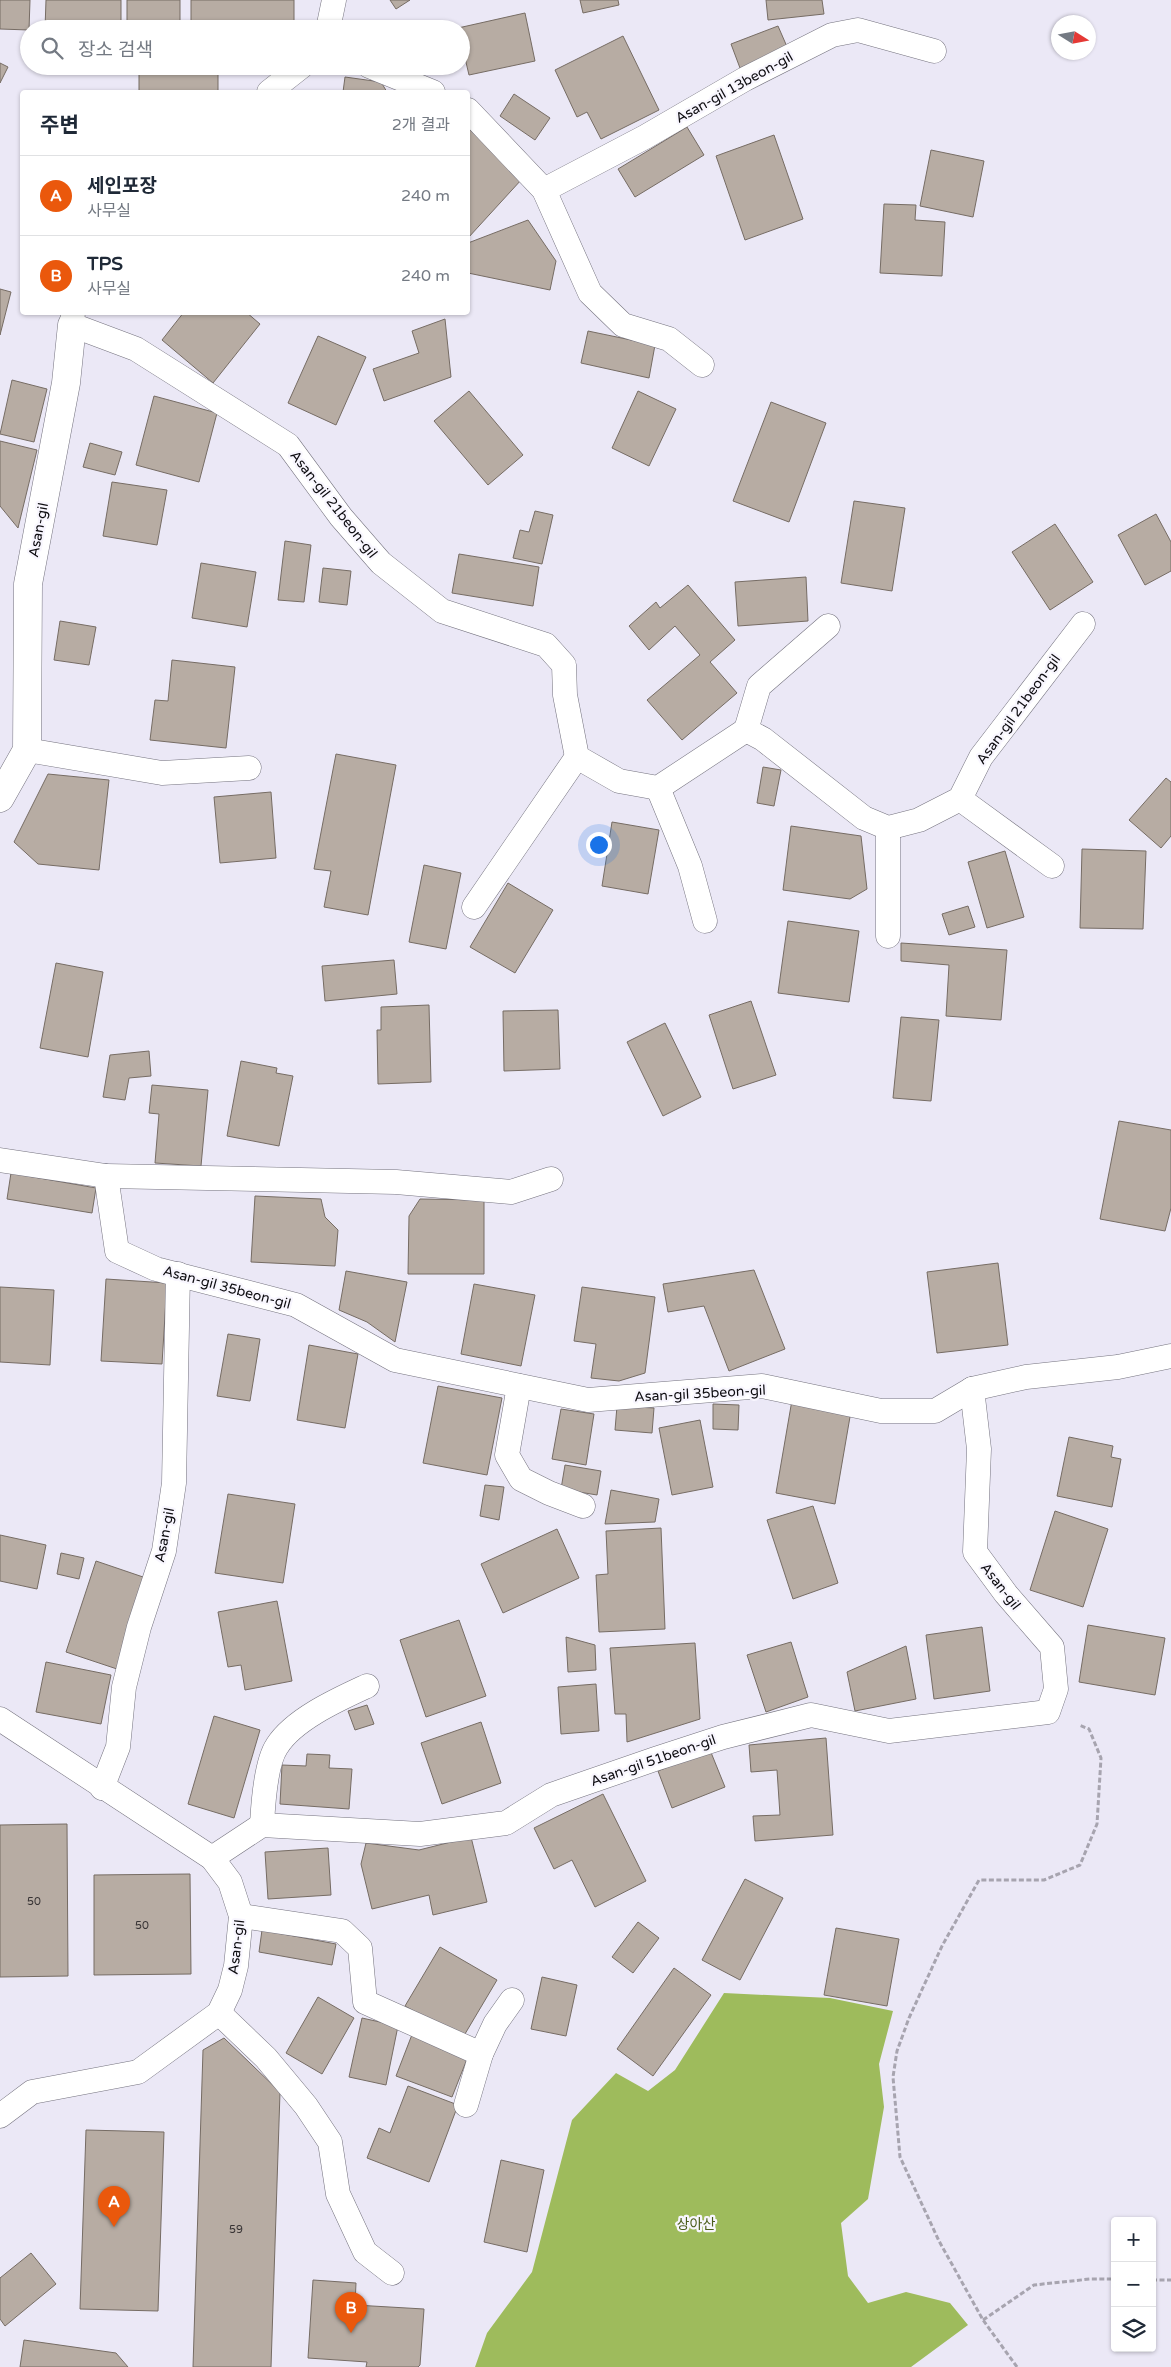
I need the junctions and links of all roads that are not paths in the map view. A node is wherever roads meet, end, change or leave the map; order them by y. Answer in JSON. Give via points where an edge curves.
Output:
{"nodes":[{"id":1,"x":334,"y":0,"type":"edge"},
{"id":2,"x":330,"y":20,"type":"edge"},
{"id":3,"x":934,"y":51,"type":"dead end"},
{"id":4,"x":291,"y":75,"type":"edge"},
{"id":5,"x":392,"y":75,"type":"edge"},
{"id":6,"x":272,"y":90,"type":"edge"},
{"id":7,"x":428,"y":90,"type":"edge"},
{"id":8,"x":470,"y":112,"type":"edge"},
{"id":9,"x":544,"y":190,"type":"junction"},
{"id":10,"x":73,"y":319,"type":"edge"},
{"id":11,"x":702,"y":365,"type":"dead end"},
{"id":12,"x":1083,"y":624,"type":"dead end"},
{"id":13,"x":828,"y":626,"type":"dead end"},
{"id":14,"x":746,"y":730,"type":"junction"},
{"id":15,"x":27,"y":750,"type":"junction"},
{"id":16,"x":578,"y":757,"type":"junction"},
{"id":17,"x":249,"y":768,"type":"dead end"},
{"id":18,"x":658,"y":788,"type":"junction"},
{"id":19,"x":0,"y":798,"type":"edge"},
{"id":20,"x":960,"y":798,"type":"junction"},
{"id":21,"x":888,"y":828,"type":"junction"},
{"id":22,"x":1052,"y":866,"type":"dead end"},
{"id":23,"x":474,"y":907,"type":"dead end"},
{"id":24,"x":705,"y":921,"type":"dead end"},
{"id":25,"x":888,"y":936,"type":"dead end"},
{"id":26,"x":0,"y":1160,"type":"edge"},
{"id":27,"x":106,"y":1176,"type":"junction"},
{"id":28,"x":551,"y":1179,"type":"dead end"},
{"id":29,"x":178,"y":1274,"type":"junction"},
{"id":30,"x":1171,"y":1356,"type":"edge"},
{"id":31,"x":519,"y":1386,"type":"junction"},
{"id":32,"x":972,"y":1389,"type":"junction"},
{"id":33,"x":583,"y":1506,"type":"dead end"},
{"id":34,"x":367,"y":1686,"type":"dead end"},
{"id":35,"x":1048,"y":1712,"type":"joint"},
{"id":36,"x":0,"y":1719,"type":"edge"},
{"id":37,"x":102,"y":1788,"type":"junction"},
{"id":38,"x":262,"y":1825,"type":"junction"},
{"id":39,"x":212,"y":1858,"type":"junction"},
{"id":40,"x":241,"y":1916,"type":"junction"},
{"id":41,"x":512,"y":2000,"type":"dead end"},
{"id":42,"x":219,"y":2013,"type":"junction"},
{"id":43,"x":481,"y":2054,"type":"junction"},
{"id":44,"x":466,"y":2104,"type":"dead end"},
{"id":45,"x":0,"y":2116,"type":"edge"},
{"id":46,"x":392,"y":2273,"type":"dead end"}],
"edges":[{"from":1,"to":2,"type":"lane"},
{"from":3,"to":9,"type":"lane","name":"Asan-gil 13beon-gil","via":[[858,30],[832,35]]},
{"from":4,"to":6,"type":"lane"},
{"from":5,"to":7,"type":"lane"},
{"from":8,"to":9,"type":"lane"},
{"from":9,"to":11,"type":"lane","via":[[590,293],[623,325],[669,339]]},
{"from":10,"to":15,"type":"street","name":"Asan-gil","via":[[66,382],[28,584]]},
{"from":10,"to":16,"type":"lane","name":"Asan-gil 21beon-gil","via":[[136,349],[288,445],[341,517],[381,564],[442,611],[546,645],[564,665],[565,695]]},
{"from":12,"to":20,"type":"lane","name":"Asan-gil 21beon-gil","via":[[981,757]]},
{"from":13,"to":14,"type":"lane","via":[[759,686]]},
{"from":14,"to":18,"type":"lane"},
{"from":14,"to":21,"type":"lane","via":[[763,739],[864,818]]},
{"from":15,"to":17,"type":"lane","via":[[162,773]]},
{"from":15,"to":19,"type":"street","name":"Asan-gil"},
{"from":16,"to":18,"type":"lane","via":[[619,781]]},
{"from":16,"to":23,"type":"lane"},
{"from":18,"to":24,"type":"lane","via":[[690,866]]},
{"from":20,"to":21,"type":"lane","via":[[919,820]]},
{"from":20,"to":22,"type":"lane"},
{"from":21,"to":25,"type":"lane"},
{"from":26,"to":27,"type":"lane"},
{"from":27,"to":28,"type":"lane","via":[[396,1182],[511,1192]]},
{"from":27,"to":29,"type":"lane","name":"Asan-gil 35beon-gil","via":[[117,1251],[156,1269]]},
{"from":29,"to":31,"type":"lane","name":"Asan-gil 35beon-gil","via":[[296,1305],[395,1360]]},
{"from":29,"to":37,"type":"lane","name":"Asan-gil","via":[[174,1483],[164,1551],[139,1627],[124,1687],[118,1747]]},
{"from":30,"to":32,"type":"lane","name":"Asan-gil 35beon-gil","via":[[1118,1367],[1026,1377]]},
{"from":31,"to":32,"type":"lane","name":"Asan-gil 35beon-gil","via":[[588,1400],[762,1386],[881,1411],[935,1411]]},
{"from":31,"to":33,"type":"lane","via":[[507,1455],[521,1479]]},
{"from":32,"to":35,"type":"lane","name":"Asan-gil","via":[[979,1449],[975,1552],[1052,1647],[1056,1688]]},
{"from":34,"to":38,"type":"lane","via":[[300,1723],[276,1746],[263,1792]]},
{"from":35,"to":38,"type":"lane","name":"Asan-gil 51beon-gil","via":[[889,1731],[811,1715],[723,1736],[655,1759],[551,1796],[506,1823],[420,1834]]},
{"from":36,"to":37,"type":"lane","name":"Asan-gil"},
{"from":37,"to":39,"type":"lane","name":"Asan-gil"},
{"from":38,"to":39,"type":"lane"},
{"from":39,"to":40,"type":"lane","name":"Asan-gil","via":[[230,1882]]},
{"from":40,"to":42,"type":"lane","name":"Asan-gil","via":[[236,1966],[230,1990]]},
{"from":40,"to":43,"type":"lane","via":[[342,1931],[360,1948],[365,2002]]},
{"from":41,"to":43,"type":"lane","via":[[495,2024]]},
{"from":42,"to":45,"type":"lane","name":"Asan-gil","via":[[138,2072],[32,2092]]},
{"from":42,"to":46,"type":"lane","via":[[266,2058],[306,2106],[330,2142],[338,2194],[365,2252]]},
{"from":43,"to":44,"type":"lane"}]}
